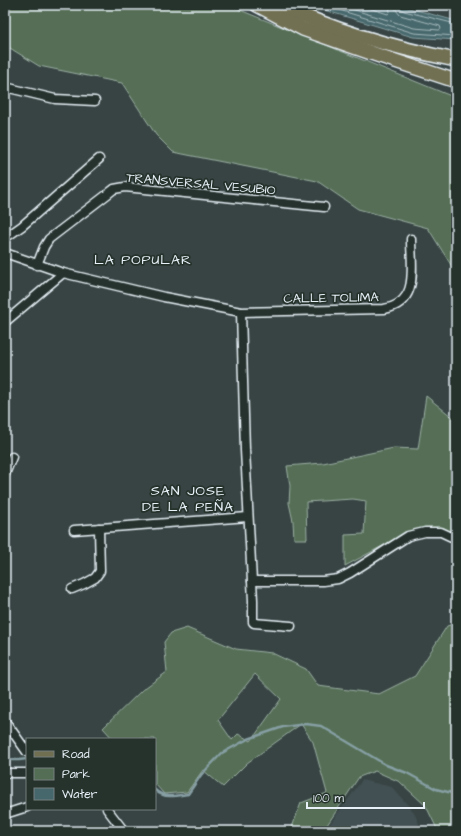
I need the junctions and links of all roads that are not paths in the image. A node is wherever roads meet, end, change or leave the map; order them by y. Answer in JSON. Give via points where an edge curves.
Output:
{"nodes":[{"id":1,"x":257,"y":5,"type":"edge"},
{"id":2,"x":280,"y":5,"type":"edge"},
{"id":3,"x":456,"y":60,"type":"edge"},
{"id":4,"x":456,"y":81,"type":"edge"},
{"id":5,"x":5,"y":87,"type":"edge"},
{"id":6,"x":95,"y":101,"type":"dead end"},
{"id":7,"x":99,"y":159,"type":"dead end"},
{"id":8,"x":324,"y":207,"type":"dead end"},
{"id":9,"x":5,"y":238,"type":"edge"},
{"id":10,"x":410,"y":239,"type":"dead end"},
{"id":11,"x":5,"y":252,"type":"edge"},
{"id":12,"x":37,"y":265,"type":"junction"},
{"id":13,"x":63,"y":273,"type":"junction"},
{"id":14,"x":241,"y":312,"type":"junction"},
{"id":15,"x":5,"y":322,"type":"edge"},
{"id":16,"x":12,"y":457,"type":"dead end"},
{"id":17,"x":5,"y":474,"type":"edge"},
{"id":18,"x":248,"y":517,"type":"junction"},
{"id":19,"x":99,"y":528,"type":"junction"},
{"id":20,"x":74,"y":530,"type":"dead end"},
{"id":21,"x":456,"y":539,"type":"edge"},
{"id":22,"x":252,"y":581,"type":"junction"},
{"id":23,"x":72,"y":589,"type":"dead end"},
{"id":24,"x":291,"y":626,"type":"dead end"},
{"id":25,"x":5,"y":721,"type":"edge"},
{"id":26,"x":26,"y":751,"type":"edge"},
{"id":27,"x":5,"y":773,"type":"edge"},
{"id":28,"x":26,"y":773,"type":"edge"},
{"id":29,"x":26,"y":807,"type":"edge"},
{"id":30,"x":108,"y":810,"type":"edge"},
{"id":31,"x":5,"y":814,"type":"edge"},
{"id":32,"x":124,"y":831,"type":"edge"}],
"edges":[{"from":1,"to":4,"type":"main road","via":[[303,29]]},
{"from":2,"to":3,"type":"main road","via":[[308,19],[380,43]]},
{"from":5,"to":6,"type":"street","via":[[56,99]]},
{"from":7,"to":9,"type":"street"},
{"from":8,"to":12,"type":"street","name":"TRANSVERSAL VESUBIO","via":[[125,187],[114,189],[49,238]]},
{"from":10,"to":14,"type":"street","name":"CALLE TOLIMA","via":[[409,294],[394,308]]},
{"from":11,"to":12,"type":"street","name":"CALLE TOLIMA"},
{"from":12,"to":13,"type":"street","name":"CALLE TOLIMA"},
{"from":13,"to":14,"type":"street","name":"CALLE TOLIMA"},
{"from":13,"to":15,"type":"street"},
{"from":14,"to":18,"type":"street"},
{"from":16,"to":17,"type":"street"},
{"from":18,"to":19,"type":"street"},
{"from":18,"to":22,"type":"street"},
{"from":19,"to":20,"type":"street"},
{"from":19,"to":23,"type":"street","via":[[100,571],[95,578]]},
{"from":21,"to":22,"type":"street","via":[[441,532],[408,536],[338,579]]},
{"from":22,"to":24,"type":"street","via":[[254,622]]},
{"from":25,"to":26,"type":"street"},
{"from":27,"to":28,"type":"street"},
{"from":29,"to":31,"type":"street"},
{"from":30,"to":32,"type":"street"}]}
